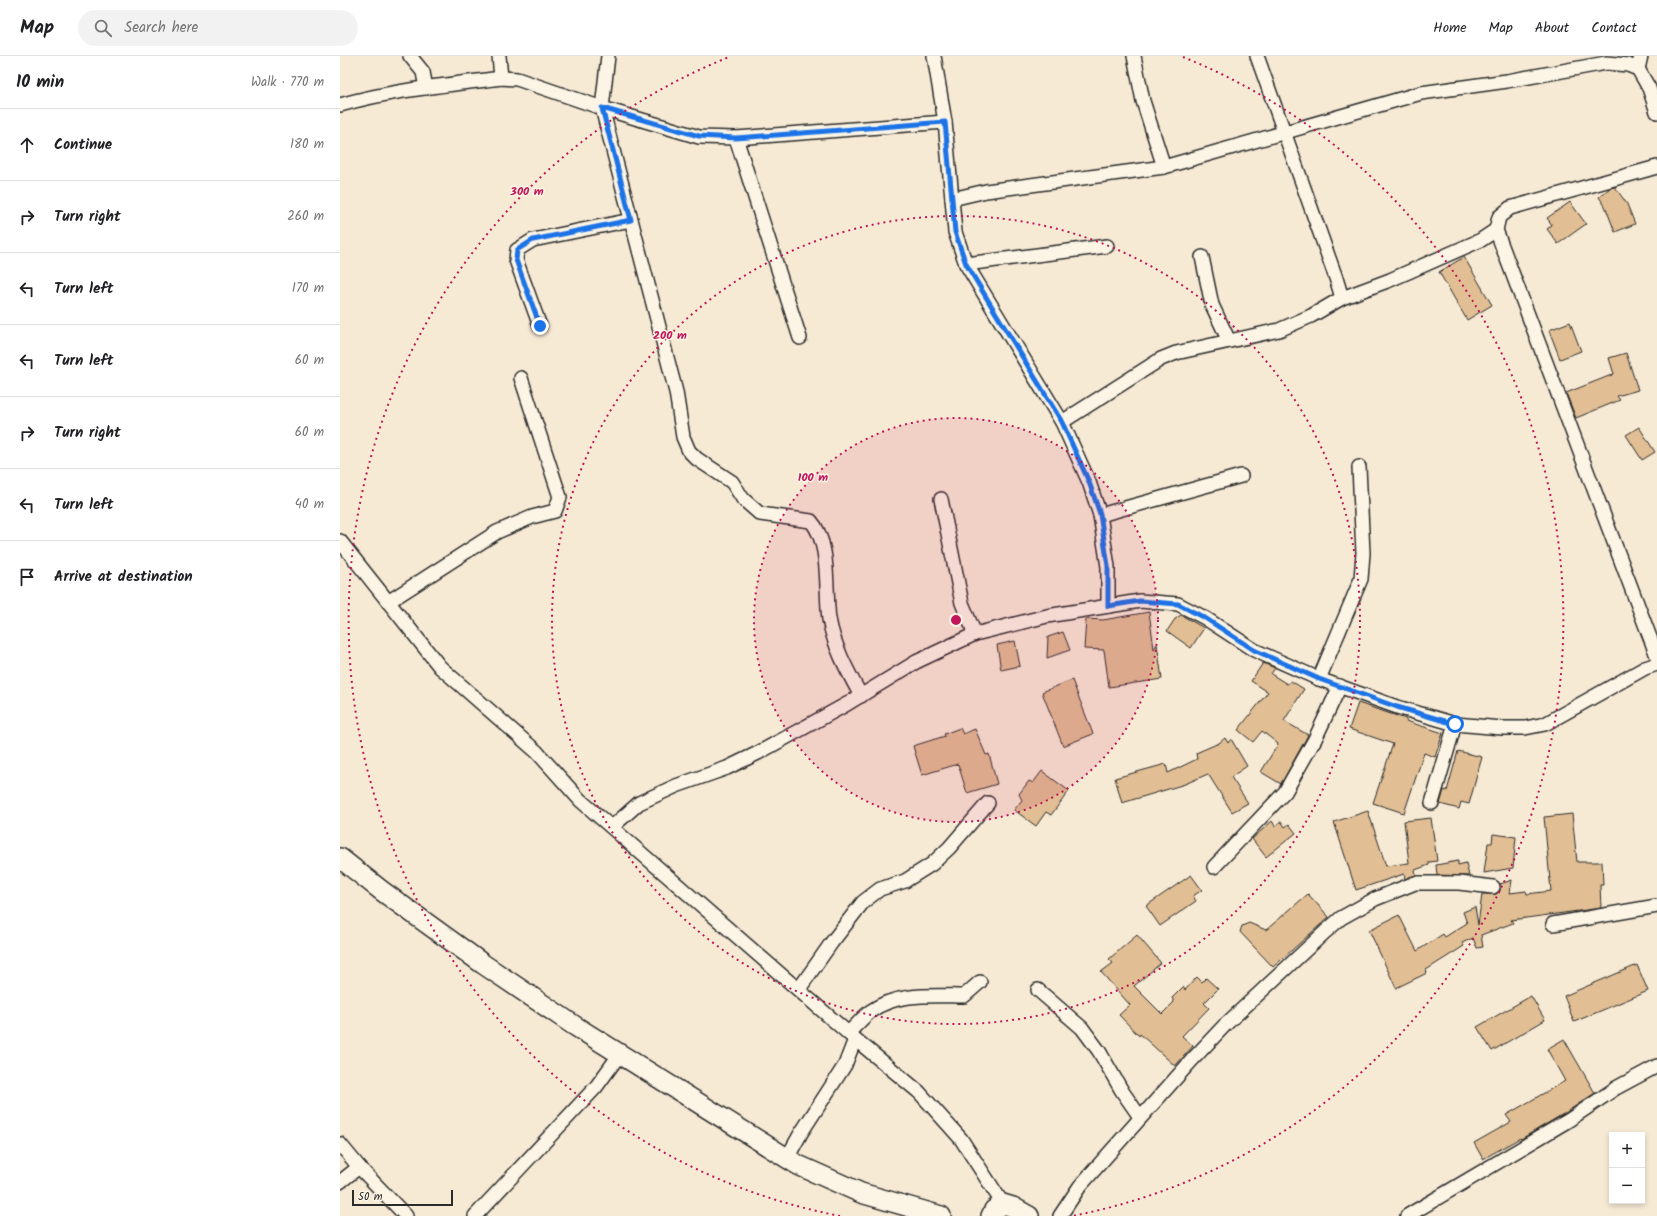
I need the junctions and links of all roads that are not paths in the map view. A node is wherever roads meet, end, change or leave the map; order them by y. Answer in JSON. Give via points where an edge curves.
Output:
{"nodes":[{"id":1,"x":410,"y":56,"type":"edge"},
{"id":2,"x":499,"y":56,"type":"edge"},
{"id":3,"x":608,"y":56,"type":"edge"},
{"id":4,"x":934,"y":56,"type":"edge"},
{"id":5,"x":1134,"y":56,"type":"edge"},
{"id":6,"x":1257,"y":56,"type":"edge"},
{"id":7,"x":1640,"y":62,"type":"edge"},
{"id":8,"x":501,"y":78,"type":"junction"},
{"id":9,"x":426,"y":88,"type":"junction"},
{"id":10,"x":340,"y":105,"type":"edge"},
{"id":11,"x":602,"y":108,"type":"junction"},
{"id":12,"x":1657,"y":112,"type":"edge"},
{"id":13,"x":945,"y":122,"type":"junction"},
{"id":14,"x":1285,"y":131,"type":"junction"},
{"id":15,"x":736,"y":138,"type":"junction"},
{"id":16,"x":1164,"y":167,"type":"junction"},
{"id":17,"x":1657,"y":167,"type":"edge"},
{"id":18,"x":952,"y":199,"type":"junction"},
{"id":19,"x":631,"y":220,"type":"junction"},
{"id":20,"x":1496,"y":230,"type":"junction"},
{"id":21,"x":1107,"y":246,"type":"dead end"},
{"id":22,"x":1202,"y":258,"type":"dead end"},
{"id":23,"x":966,"y":264,"type":"junction"},
{"id":24,"x":1342,"y":298,"type":"junction"},
{"id":25,"x":540,"y":326,"type":"dead end"},
{"id":26,"x":800,"y":338,"type":"dead end"},
{"id":27,"x":1229,"y":341,"type":"junction"},
{"id":28,"x":521,"y":378,"type":"dead end"},
{"id":29,"x":1062,"y":422,"type":"junction"},
{"id":30,"x":1359,"y":467,"type":"dead end"},
{"id":31,"x":1241,"y":476,"type":"dead end"},
{"id":32,"x":941,"y":499,"type":"dead end"},
{"id":33,"x":1100,"y":514,"type":"junction"},
{"id":34,"x":340,"y":541,"type":"edge"},
{"id":35,"x":388,"y":602,"type":"junction"},
{"id":36,"x":1108,"y":606,"type":"junction"},
{"id":37,"x":975,"y":634,"type":"junction"},
{"id":38,"x":1657,"y":656,"type":"edge"},
{"id":39,"x":1657,"y":664,"type":"edge"},
{"id":40,"x":1319,"y":679,"type":"junction"},
{"id":41,"x":1340,"y":686,"type":"junction"},
{"id":42,"x":861,"y":696,"type":"junction"},
{"id":43,"x":1455,"y":724,"type":"junction"},
{"id":44,"x":988,"y":803,"type":"dead end"},
{"id":45,"x":1432,"y":803,"type":"dead end"},
{"id":46,"x":612,"y":827,"type":"junction"},
{"id":47,"x":340,"y":858,"type":"edge"},
{"id":48,"x":1214,"y":867,"type":"dead end"},
{"id":49,"x":1493,"y":887,"type":"dead end"},
{"id":50,"x":1657,"y":906,"type":"edge"},
{"id":51,"x":1553,"y":924,"type":"dead end"},
{"id":52,"x":980,"y":982,"type":"dead end"},
{"id":53,"x":800,"y":990,"type":"junction"},
{"id":54,"x":1038,"y":990,"type":"dead end"},
{"id":55,"x":852,"y":1036,"type":"junction"},
{"id":56,"x":620,"y":1054,"type":"junction"},
{"id":57,"x":1657,"y":1066,"type":"edge"},
{"id":58,"x":1140,"y":1117,"type":"junction"},
{"id":59,"x":340,"y":1144,"type":"edge"},
{"id":60,"x":786,"y":1158,"type":"junction"},
{"id":61,"x":359,"y":1167,"type":"junction"},
{"id":62,"x":340,"y":1182,"type":"edge"},
{"id":63,"x":1012,"y":1213,"type":"edge"},
{"id":64,"x":406,"y":1216,"type":"edge"},
{"id":65,"x":475,"y":1216,"type":"edge"},
{"id":66,"x":941,"y":1216,"type":"edge"},
{"id":67,"x":1060,"y":1216,"type":"edge"},
{"id":68,"x":1407,"y":1216,"type":"edge"}],
"edges":[{"from":1,"to":9,"type":"street","via":[[423,72]]},
{"from":2,"to":8,"type":"street"},
{"from":3,"to":11,"type":"street"},
{"from":4,"to":13,"type":"street"},
{"from":5,"to":16,"type":"street","via":[[1143,101]]},
{"from":6,"to":14,"type":"street"},
{"from":7,"to":12,"type":"street"},
{"from":7,"to":14,"type":"street","via":[[1628,65],[1606,63],[1421,93]]},
{"from":8,"to":9,"type":"street"},
{"from":8,"to":11,"type":"street","via":[[517,79]]},
{"from":9,"to":10,"type":"street","via":[[364,98]]},
{"from":11,"to":15,"type":"street","via":[[699,136]]},
{"from":11,"to":19,"type":"street"},
{"from":13,"to":15,"type":"street"},
{"from":13,"to":18,"type":"street"},
{"from":14,"to":16,"type":"street"},
{"from":14,"to":24,"type":"street"},
{"from":15,"to":26,"type":"street"},
{"from":16,"to":18,"type":"street","via":[[986,191]]},
{"from":17,"to":20,"type":"street","via":[[1510,208],[1499,218]]},
{"from":18,"to":23,"type":"street","via":[[955,232]]},
{"from":19,"to":25,"type":"street","via":[[533,240],[517,250],[516,260]]},
{"from":19,"to":42,"type":"street","via":[[676,392],[683,437],[689,451],[732,482],[743,499],[760,514],[811,520],[816,526],[824,547],[829,620],[842,660]]},
{"from":20,"to":24,"type":"street","via":[[1481,240]]},
{"from":20,"to":38,"type":"street"},
{"from":21,"to":23,"type":"street"},
{"from":22,"to":27,"type":"street","via":[[1212,304]]},
{"from":23,"to":29,"type":"street"},
{"from":24,"to":27,"type":"street","via":[[1279,330]]},
{"from":27,"to":29,"type":"street","via":[[1176,352],[1161,359]]},
{"from":28,"to":35,"type":"street","via":[[560,497],[555,511],[532,517],[497,532]]},
{"from":29,"to":33,"type":"street","via":[[1089,482]]},
{"from":30,"to":40,"type":"street","via":[[1361,579]]},
{"from":31,"to":33,"type":"street"},
{"from":32,"to":37,"type":"street","via":[[962,603]]},
{"from":33,"to":36,"type":"street","via":[[1108,566]]},
{"from":34,"to":35,"type":"street"},
{"from":35,"to":46,"type":"street","via":[[440,667],[536,752],[580,800]]},
{"from":36,"to":37,"type":"street","via":[[1047,616]]},
{"from":36,"to":40,"type":"street","via":[[1140,601],[1178,604],[1205,618],[1254,650]]},
{"from":37,"to":42,"type":"street","via":[[916,662]]},
{"from":39,"to":43,"type":"street","via":[[1545,724],[1525,728]]},
{"from":40,"to":41,"type":"street"},
{"from":41,"to":43,"type":"street","via":[[1397,707]]},
{"from":41,"to":48,"type":"street","via":[[1315,739],[1285,792]]},
{"from":42,"to":46,"type":"street","via":[[727,768],[676,786],[639,803]]},
{"from":43,"to":45,"type":"street"},
{"from":44,"to":53,"type":"street","via":[[932,864],[905,881],[880,889],[863,902]]},
{"from":46,"to":53,"type":"street"},
{"from":47,"to":56,"type":"main road","via":[[482,964]]},
{"from":49,"to":58,"type":"street","via":[[1459,883],[1415,884],[1375,899],[1341,918],[1224,1026]]},
{"from":50,"to":51,"type":"street"},
{"from":52,"to":55,"type":"street","via":[[964,996],[927,995],[895,999],[871,1011]]},
{"from":53,"to":55,"type":"street"},
{"from":54,"to":58,"type":"street","via":[[1082,1028]]},
{"from":55,"to":60,"type":"street","via":[[845,1066]]},
{"from":55,"to":63,"type":"street","via":[[919,1092],[961,1139]]},
{"from":56,"to":60,"type":"main road"},
{"from":56,"to":65,"type":"street","via":[[596,1087]]},
{"from":57,"to":68,"type":"street","via":[[1616,1088],[1569,1120]]},
{"from":58,"to":67,"type":"street","via":[[1080,1186]]},
{"from":59,"to":61,"type":"street"},
{"from":60,"to":66,"type":"main road","via":[[861,1193]]},
{"from":61,"to":62,"type":"street"},
{"from":61,"to":64,"type":"street"}]}
